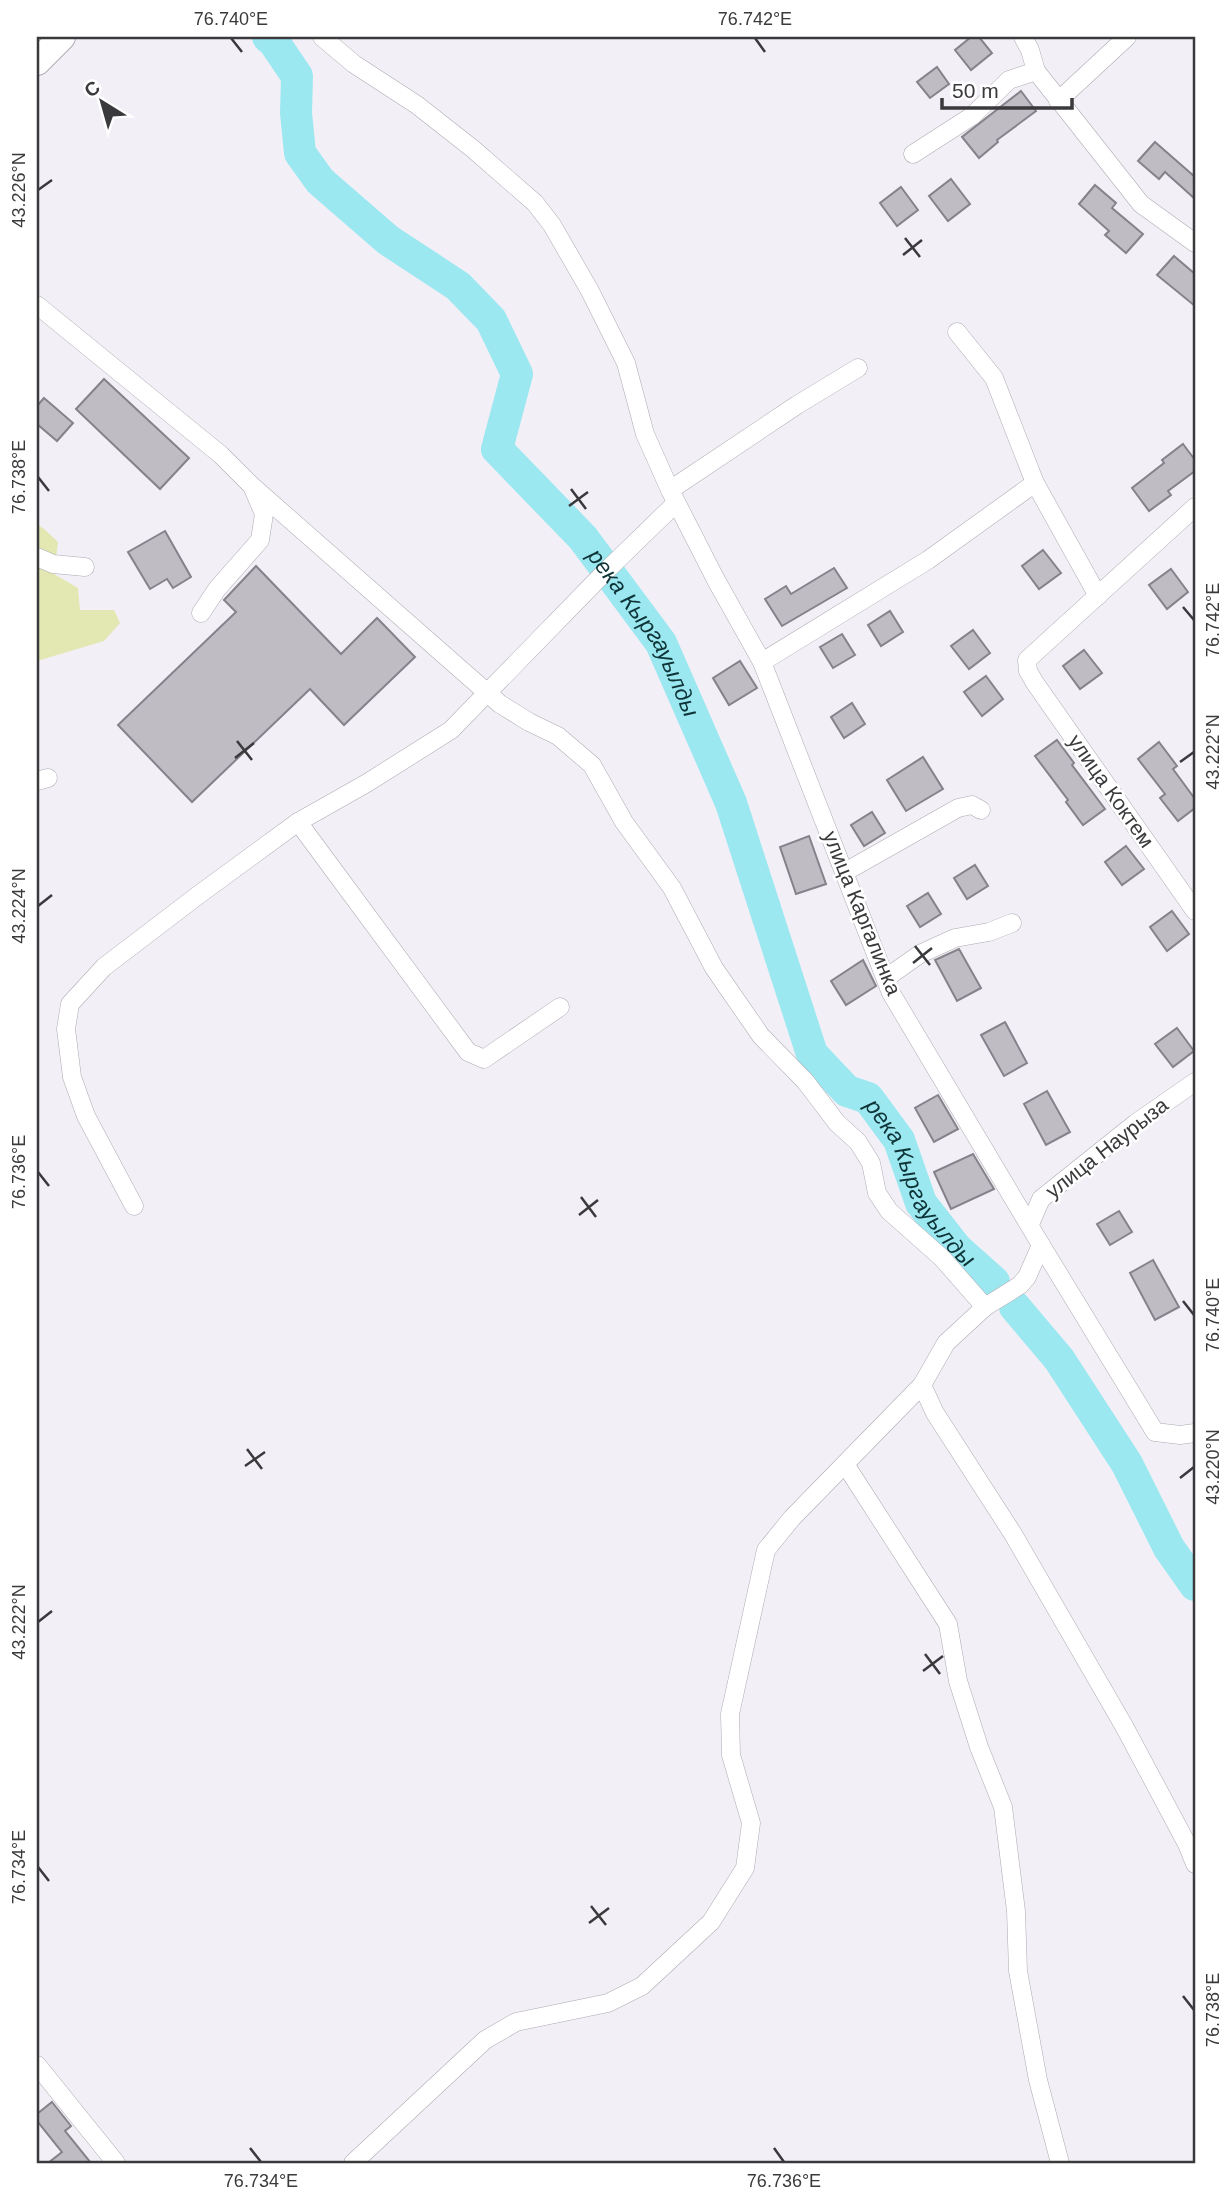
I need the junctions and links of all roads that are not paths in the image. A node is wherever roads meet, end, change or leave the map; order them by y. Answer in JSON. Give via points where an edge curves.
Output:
{"nodes":[{"id":1,"x":62,"y":37,"type":"edge"},
{"id":2,"x":322,"y":37,"type":"edge"},
{"id":3,"x":1023,"y":37,"type":"edge"},
{"id":4,"x":1127,"y":37,"type":"edge"},
{"id":5,"x":37,"y":62,"type":"edge"},
{"id":6,"x":1036,"y":71,"type":"junction"},
{"id":7,"x":1058,"y":101,"type":"junction"},
{"id":8,"x":913,"y":155,"type":"dead end"},
{"id":9,"x":1195,"y":243,"type":"edge"},
{"id":10,"x":37,"y":305,"type":"edge"},
{"id":11,"x":957,"y":332,"type":"dead end"},
{"id":12,"x":858,"y":368,"type":"dead end"},
{"id":13,"x":1035,"y":483,"type":"junction"},
{"id":14,"x":253,"y":486,"type":"junction"},
{"id":15,"x":673,"y":497,"type":"junction"},
{"id":16,"x":1195,"y":507,"type":"edge"},
{"id":17,"x":37,"y":557,"type":"edge"},
{"id":18,"x":85,"y":567,"type":"dead end"},
{"id":19,"x":1098,"y":596,"type":"junction"},
{"id":20,"x":201,"y":613,"type":"dead end"},
{"id":21,"x":762,"y":662,"type":"junction"},
{"id":22,"x":488,"y":694,"type":"junction"},
{"id":23,"x":981,"y":810,"type":"dead end"},
{"id":24,"x":299,"y":822,"type":"junction"},
{"id":25,"x":845,"y":872,"type":"junction"},
{"id":26,"x":1195,"y":911,"type":"edge"},
{"id":27,"x":1012,"y":923,"type":"dead end"},
{"id":28,"x":886,"y":978,"type":"junction"},
{"id":29,"x":560,"y":1007,"type":"dead end"},
{"id":30,"x":1195,"y":1082,"type":"edge"},
{"id":31,"x":134,"y":1206,"type":"dead end"},
{"id":32,"x":1030,"y":1224,"type":"junction"},
{"id":33,"x":1041,"y":1245,"type":"junction"},
{"id":34,"x":985,"y":1307,"type":"junction"},
{"id":35,"x":922,"y":1385,"type":"junction"},
{"id":36,"x":1195,"y":1433,"type":"edge"},
{"id":37,"x":845,"y":1464,"type":"junction"},
{"id":38,"x":1195,"y":1864,"type":"edge"},
{"id":39,"x":37,"y":2066,"type":"edge"},
{"id":40,"x":116,"y":2163,"type":"edge"},
{"id":41,"x":353,"y":2163,"type":"edge"},
{"id":42,"x":1060,"y":2163,"type":"edge"}],
"edges":[{"from":1,"to":5,"type":"highway"},
{"from":2,"to":15,"type":"street","name":"улица Каргалинка","via":[[417,105],[535,203],[590,291],[626,363],[645,434]]},
{"from":3,"to":6,"type":"street"},
{"from":4,"to":7,"type":"street"},
{"from":6,"to":7,"type":"street"},
{"from":6,"to":8,"type":"street","via":[[1009,80],[972,116]]},
{"from":7,"to":9,"type":"street","via":[[1141,204]]},
{"from":10,"to":14,"type":"street"},
{"from":11,"to":13,"type":"street","via":[[994,378]]},
{"from":12,"to":15,"type":"street","via":[[786,412]]},
{"from":13,"to":19,"type":"street"},
{"from":13,"to":21,"type":"street","via":[[928,560]]},
{"from":14,"to":20,"type":"street","via":[[264,514],[260,540]]},
{"from":14,"to":22,"type":"street"},
{"from":15,"to":21,"type":"street","name":"улица Каргалинка"},
{"from":15,"to":22,"type":"street"},
{"from":16,"to":19,"type":"street"},
{"from":17,"to":18,"type":"street","via":[[53,564]]},
{"from":19,"to":26,"type":"street","name":"улица Коктем","via":[[1027,660],[1028,671]]},
{"from":21,"to":25,"type":"street","name":"улица Каргалинка"},
{"from":22,"to":24,"type":"street","via":[[451,730]]},
{"from":22,"to":34,"type":"street","via":[[558,736],[592,765],[672,888],[714,968],[761,1036],[858,1142],[871,1163],[877,1193],[889,1211],[942,1258]]},
{"from":23,"to":25,"type":"street","via":[[958,808]]},
{"from":24,"to":29,"type":"street","via":[[468,1052],[484,1059]]},
{"from":24,"to":31,"type":"street","via":[[104,967],[70,1004],[66,1029],[72,1077],[86,1116]]},
{"from":25,"to":28,"type":"street","name":"улица Каргалинка"},
{"from":27,"to":28,"type":"street","via":[[919,954]]},
{"from":28,"to":32,"type":"street","name":"улица Каргалинка"},
{"from":30,"to":32,"type":"street","name":"улица Наурыза","via":[[1041,1199]]},
{"from":32,"to":33,"type":"street","name":"улица Каргалинка"},
{"from":33,"to":34,"type":"street","via":[[1020,1285]]},
{"from":33,"to":36,"type":"street","name":"улица Каргалинка","via":[[1155,1432]]},
{"from":34,"to":35,"type":"street","via":[[946,1343]]},
{"from":35,"to":37,"type":"street"},
{"from":35,"to":38,"type":"street","via":[[1124,1726]]},
{"from":37,"to":41,"type":"street","via":[[766,1550],[730,1714],[731,1755],[751,1823],[745,1868],[711,1922],[642,1986],[608,2003],[516,2022],[485,2040]]},
{"from":37,"to":42,"type":"street","via":[[948,1624],[958,1681],[1003,1807],[1018,1971],[1038,2080]]},
{"from":39,"to":40,"type":"street"}]}
